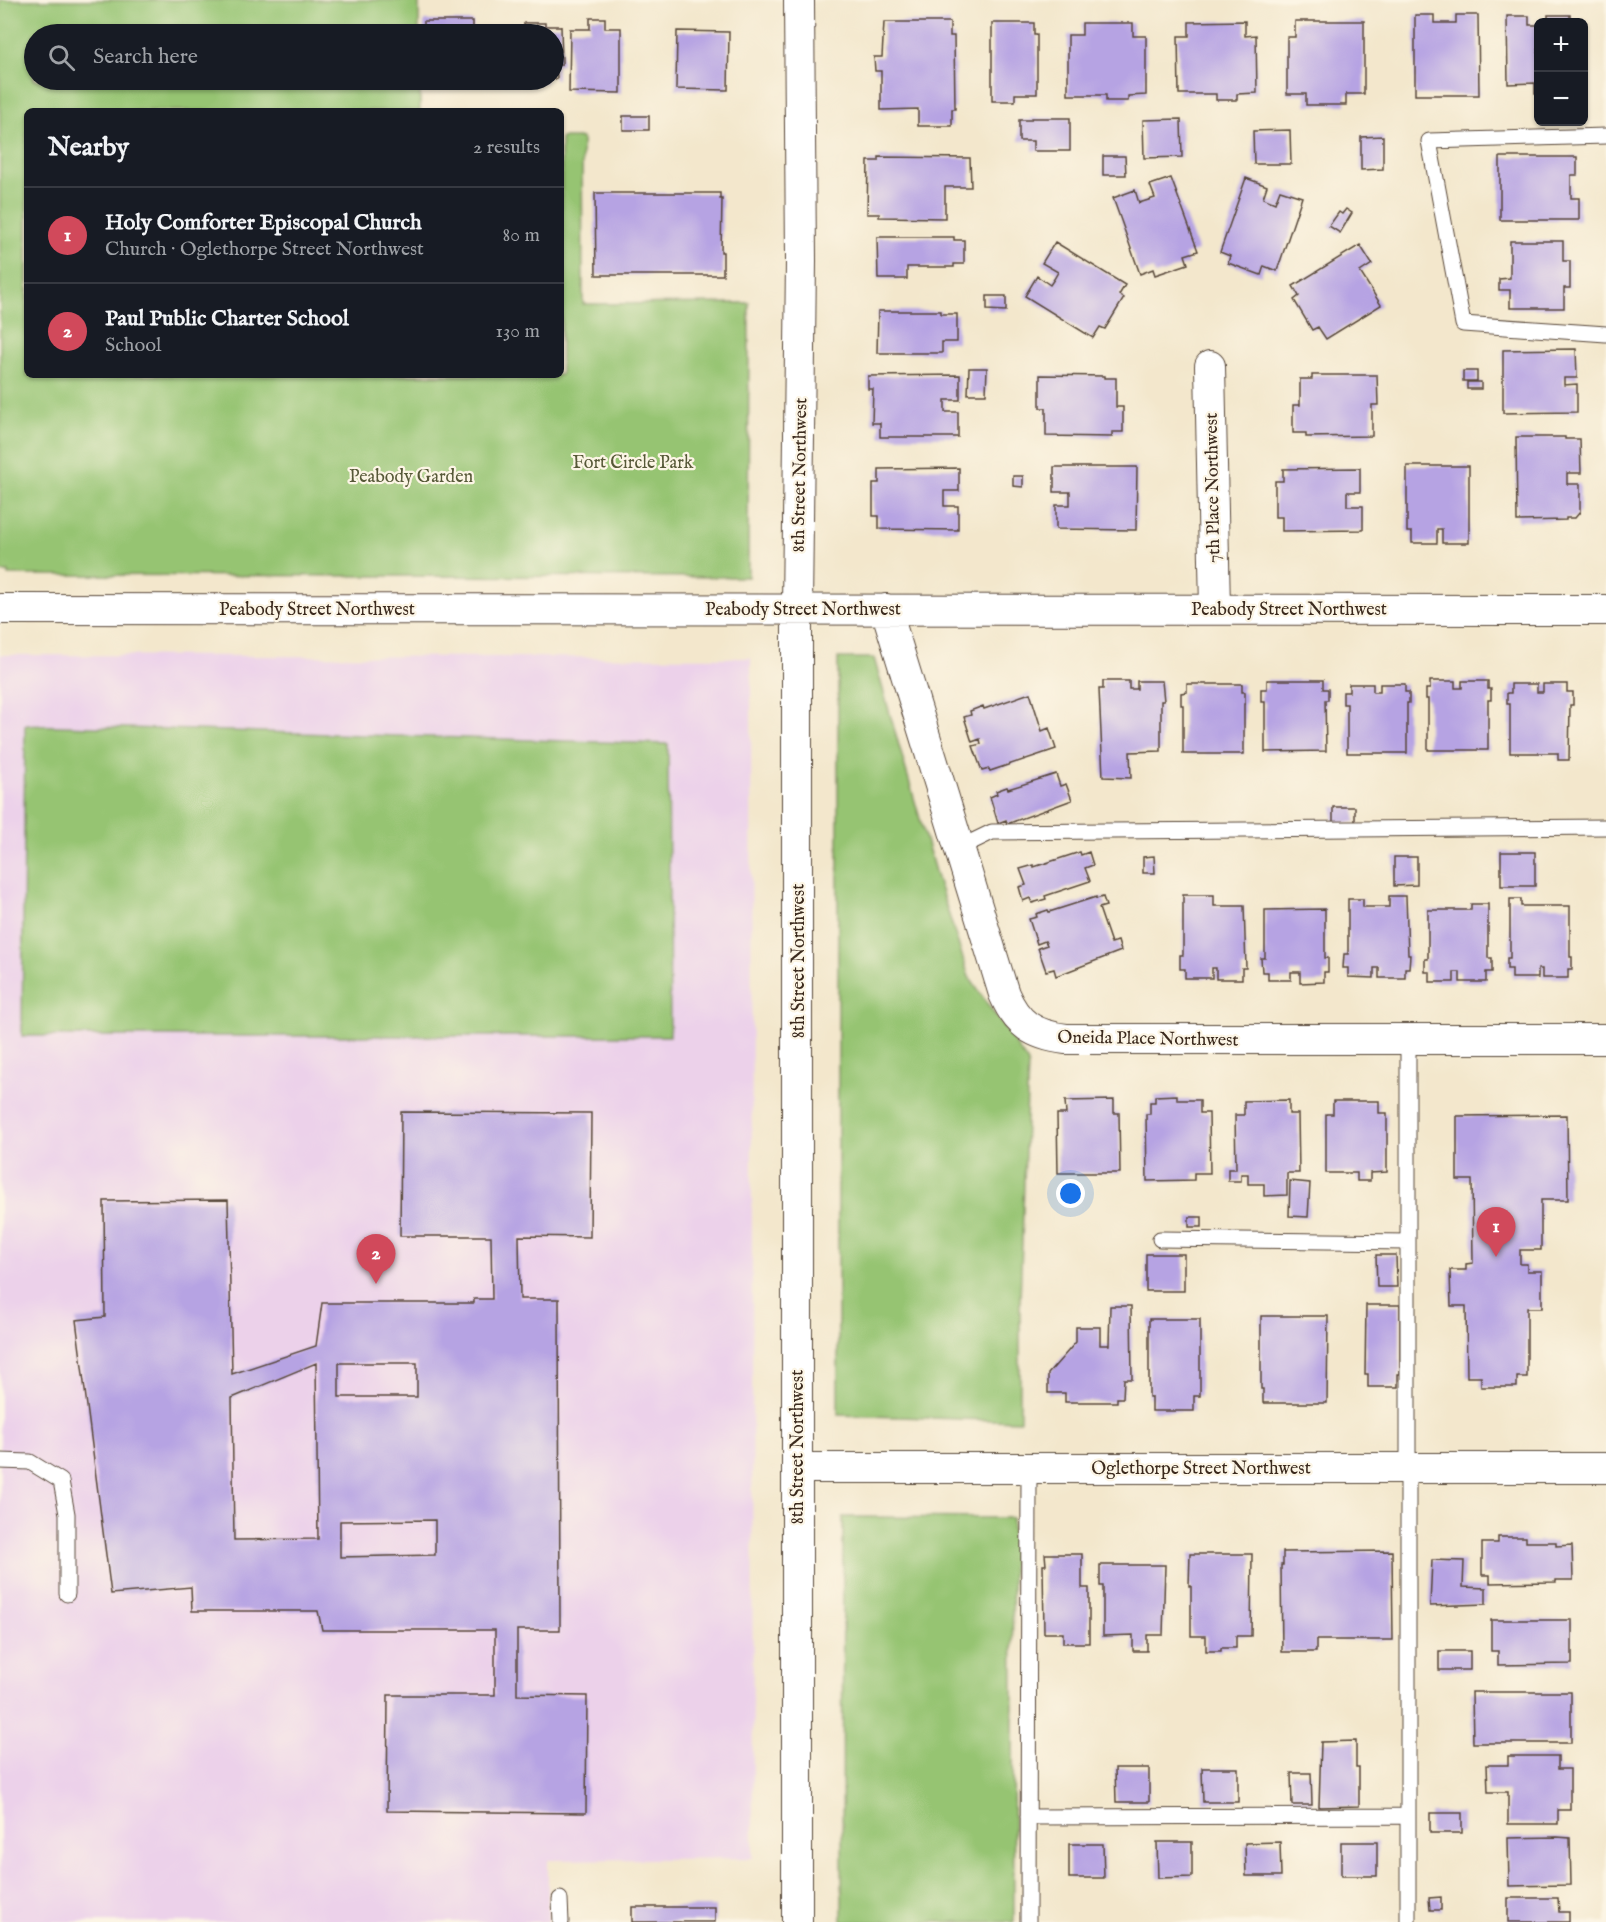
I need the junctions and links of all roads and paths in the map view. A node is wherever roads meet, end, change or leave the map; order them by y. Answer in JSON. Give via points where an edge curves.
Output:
{"nodes":[{"id":1,"x":800,"y":0,"type":"edge"},
{"id":2,"x":1606,"y":136,"type":"edge"},
{"id":3,"x":1606,"y":334,"type":"edge"},
{"id":4,"x":1210,"y":366,"type":"dead end"},
{"id":5,"x":0,"y":609,"type":"edge"},
{"id":6,"x":797,"y":609,"type":"junction"},
{"id":7,"x":886,"y":609,"type":"junction"},
{"id":8,"x":1215,"y":609,"type":"junction"},
{"id":9,"x":1606,"y":610,"type":"edge"},
{"id":10,"x":1606,"y":827,"type":"edge"},
{"id":11,"x":959,"y":848,"type":"junction"},
{"id":12,"x":1408,"y":1039,"type":"junction"},
{"id":13,"x":1606,"y":1039,"type":"edge"},
{"id":14,"x":1160,"y":1239,"type":"dead end"},
{"id":15,"x":1408,"y":1242,"type":"junction"},
{"id":16,"x":0,"y":1461,"type":"edge"},
{"id":17,"x":797,"y":1468,"type":"junction"},
{"id":18,"x":1029,"y":1468,"type":"junction"},
{"id":19,"x":1408,"y":1468,"type":"junction"},
{"id":20,"x":1606,"y":1468,"type":"edge"},
{"id":21,"x":68,"y":1594,"type":"dead end"},
{"id":22,"x":1408,"y":1816,"type":"junction"},
{"id":23,"x":1028,"y":1817,"type":"junction"},
{"id":24,"x":560,"y":1899,"type":"dead end"},
{"id":25,"x":561,"y":1922,"type":"edge"},
{"id":26,"x":798,"y":1922,"type":"edge"},
{"id":27,"x":1028,"y":1922,"type":"edge"},
{"id":28,"x":1408,"y":1922,"type":"edge"}],
"edges":[{"from":1,"to":6,"type":"street","name":"8th Street Northwest"},
{"from":2,"to":3,"type":"lane","via":[[1429,141],[1463,324]]},
{"from":4,"to":8,"type":"street","name":"7th Place Northwest"},
{"from":5,"to":6,"type":"street","name":"Peabody Street Northwest"},
{"from":6,"to":7,"type":"street","name":"Peabody Street Northwest"},
{"from":6,"to":17,"type":"street","name":"8th Street Northwest"},
{"from":7,"to":8,"type":"street","name":"Peabody Street Northwest"},
{"from":7,"to":11,"type":"street","name":"Oneida Place Northwest"},
{"from":8,"to":9,"type":"street","name":"Peabody Street Northwest"},
{"from":10,"to":11,"type":"lane","via":[[992,832]]},
{"from":11,"to":12,"type":"street","name":"Oneida Place Northwest","via":[[1010,1010],[1034,1032],[1066,1039]]},
{"from":12,"to":13,"type":"street","name":"Oneida Place Northwest"},
{"from":12,"to":15,"type":"lane"},
{"from":14,"to":15,"type":"lane"},
{"from":15,"to":19,"type":"lane"},
{"from":16,"to":21,"type":"lane","via":[[30,1462],[61,1481],[67,1514]]},
{"from":17,"to":18,"type":"street","name":"Oglethorpe Street Northwest"},
{"from":17,"to":26,"type":"street","name":"8th Street Northwest"},
{"from":18,"to":19,"type":"street","name":"Oglethorpe Street Northwest"},
{"from":18,"to":23,"type":"lane"},
{"from":19,"to":20,"type":"street","name":"Oglethorpe Street Northwest"},
{"from":19,"to":22,"type":"lane"},
{"from":22,"to":23,"type":"lane"},
{"from":22,"to":28,"type":"lane"},
{"from":23,"to":27,"type":"lane"},
{"from":24,"to":25,"type":"lane"}]}
